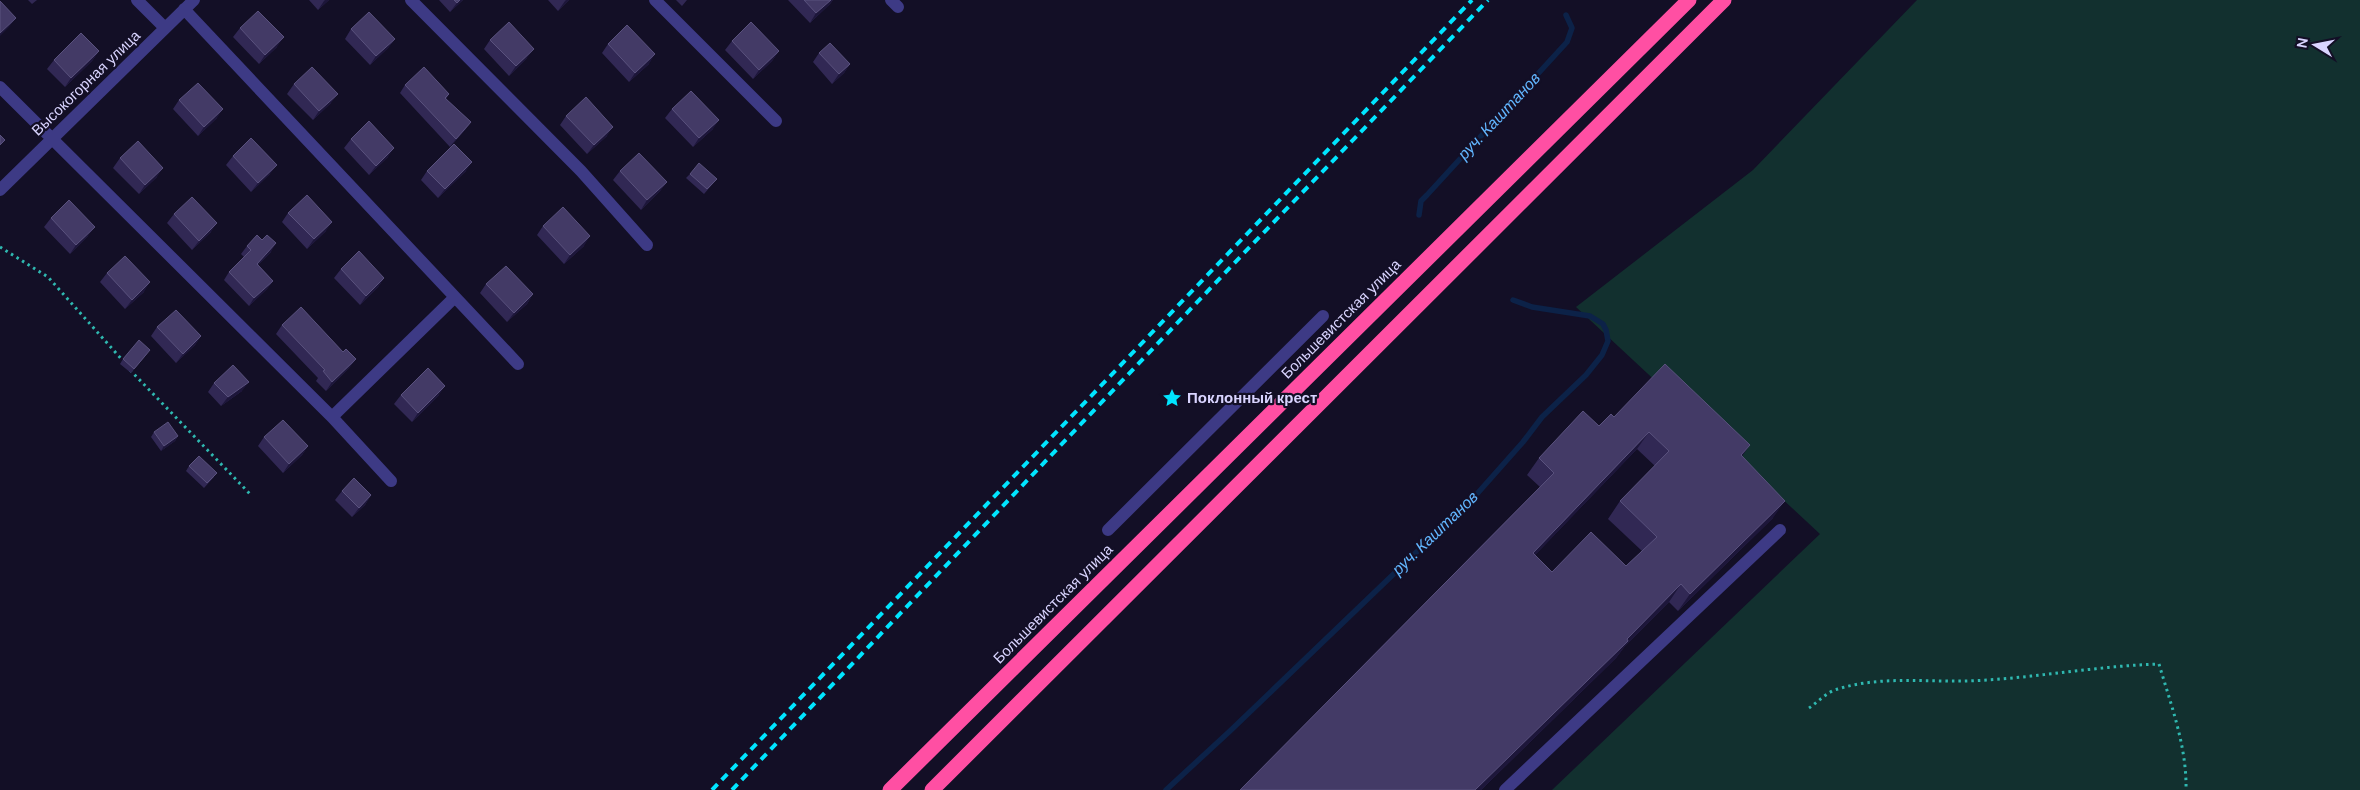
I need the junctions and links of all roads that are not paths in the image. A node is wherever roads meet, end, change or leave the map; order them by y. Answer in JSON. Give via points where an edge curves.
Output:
{"nodes":[{"id":1,"x":137,"y":0,"type":"edge"},
{"id":2,"x":194,"y":0,"type":"edge"},
{"id":3,"x":411,"y":0,"type":"edge"},
{"id":4,"x":655,"y":0,"type":"edge"},
{"id":5,"x":1689,"y":0,"type":"edge"},
{"id":6,"x":1724,"y":0,"type":"edge"},
{"id":7,"x":184,"y":9,"type":"junction"},
{"id":8,"x":165,"y":28,"type":"junction"},
{"id":9,"x":0,"y":87,"type":"edge"},
{"id":10,"x":776,"y":120,"type":"dead end"},
{"id":11,"x":52,"y":140,"type":"junction"},
{"id":12,"x":0,"y":190,"type":"edge"},
{"id":13,"x":648,"y":245,"type":"dead end"},
{"id":14,"x":455,"y":297,"type":"junction"},
{"id":15,"x":1323,"y":316,"type":"dead end"},
{"id":16,"x":518,"y":364,"type":"dead end"},
{"id":17,"x":332,"y":417,"type":"junction"},
{"id":18,"x":391,"y":481,"type":"dead end"},
{"id":19,"x":1108,"y":530,"type":"dead end"},
{"id":20,"x":1780,"y":530,"type":"dead end"},
{"id":21,"x":950,"y":773,"type":"junction"},
{"id":22,"x":890,"y":790,"type":"edge"},
{"id":23,"x":932,"y":790,"type":"edge"},
{"id":24,"x":944,"y":790,"type":"edge"},
{"id":25,"x":1506,"y":790,"type":"edge"}],
"edges":[{"from":1,"to":8,"type":"street"},
{"from":2,"to":7,"type":"street","name":"Высокогорная улица"},
{"from":3,"to":13,"type":"street","via":[[581,171]]},
{"from":4,"to":10,"type":"street"},
{"from":5,"to":22,"type":"highway","name":"Большевистская улица"},
{"from":6,"to":21,"type":"highway"},
{"from":7,"to":8,"type":"street","name":"Высокогорная улица"},
{"from":7,"to":14,"type":"street"},
{"from":8,"to":11,"type":"street","name":"Высокогорная улица"},
{"from":9,"to":11,"type":"street"},
{"from":11,"to":12,"type":"street","name":"Высокогорная улица"},
{"from":11,"to":17,"type":"street"},
{"from":14,"to":16,"type":"street"},
{"from":14,"to":17,"type":"street"},
{"from":15,"to":19,"type":"street"},
{"from":17,"to":18,"type":"street"},
{"from":20,"to":25,"type":"street"},
{"from":21,"to":23,"type":"highway"},
{"from":21,"to":24,"type":"street"}]}
